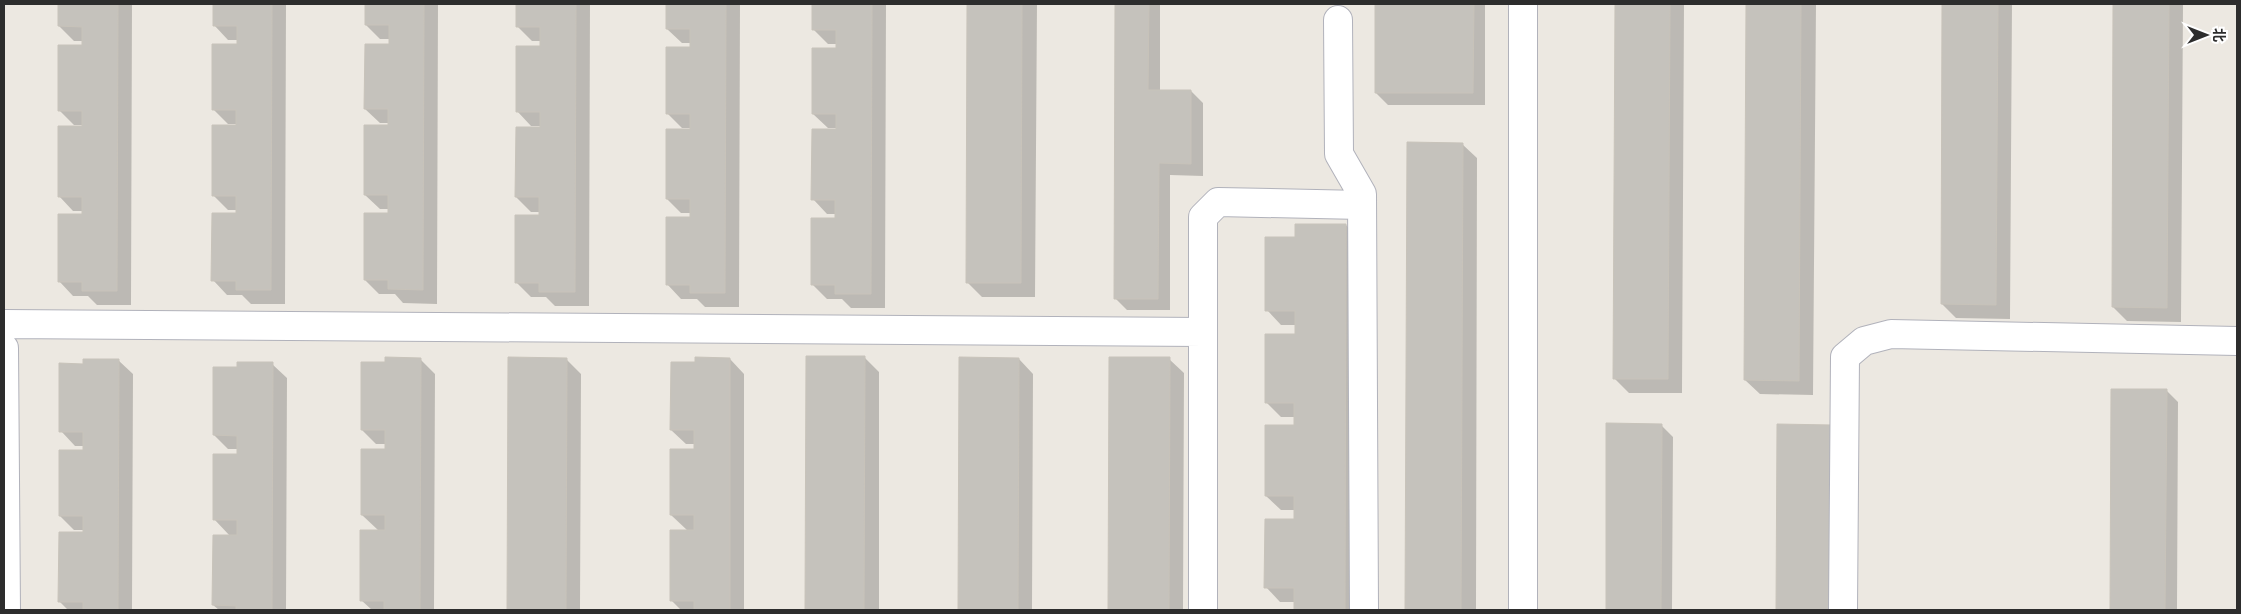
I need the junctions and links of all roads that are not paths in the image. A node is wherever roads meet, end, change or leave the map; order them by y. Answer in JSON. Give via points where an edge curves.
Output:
{"nodes":[{"id":1,"x":1523,"y":4,"type":"edge"},
{"id":2,"x":1338,"y":20,"type":"dead end"},
{"id":3,"x":1362,"y":205,"type":"junction"},
{"id":4,"x":4,"y":324,"type":"edge"},
{"id":5,"x":1203,"y":332,"type":"junction"},
{"id":6,"x":2237,"y":341,"type":"edge"},
{"id":7,"x":4,"y":348,"type":"edge"},
{"id":8,"x":6,"y":610,"type":"edge"},
{"id":9,"x":1203,"y":610,"type":"edge"},
{"id":10,"x":1364,"y":610,"type":"edge"},
{"id":11,"x":1523,"y":610,"type":"edge"},
{"id":12,"x":1843,"y":610,"type":"edge"}],
"edges":[{"from":1,"to":11,"type":"street"},
{"from":2,"to":3,"type":"street","via":[[1339,154],[1362,194]]},
{"from":3,"to":5,"type":"street","via":[[1218,202],[1203,217]]},
{"from":3,"to":10,"type":"street"},
{"from":4,"to":5,"type":"street"},
{"from":5,"to":9,"type":"street"},
{"from":6,"to":12,"type":"street","via":[[1891,334],[1864,342],[1845,357]]},
{"from":7,"to":8,"type":"street"}]}
